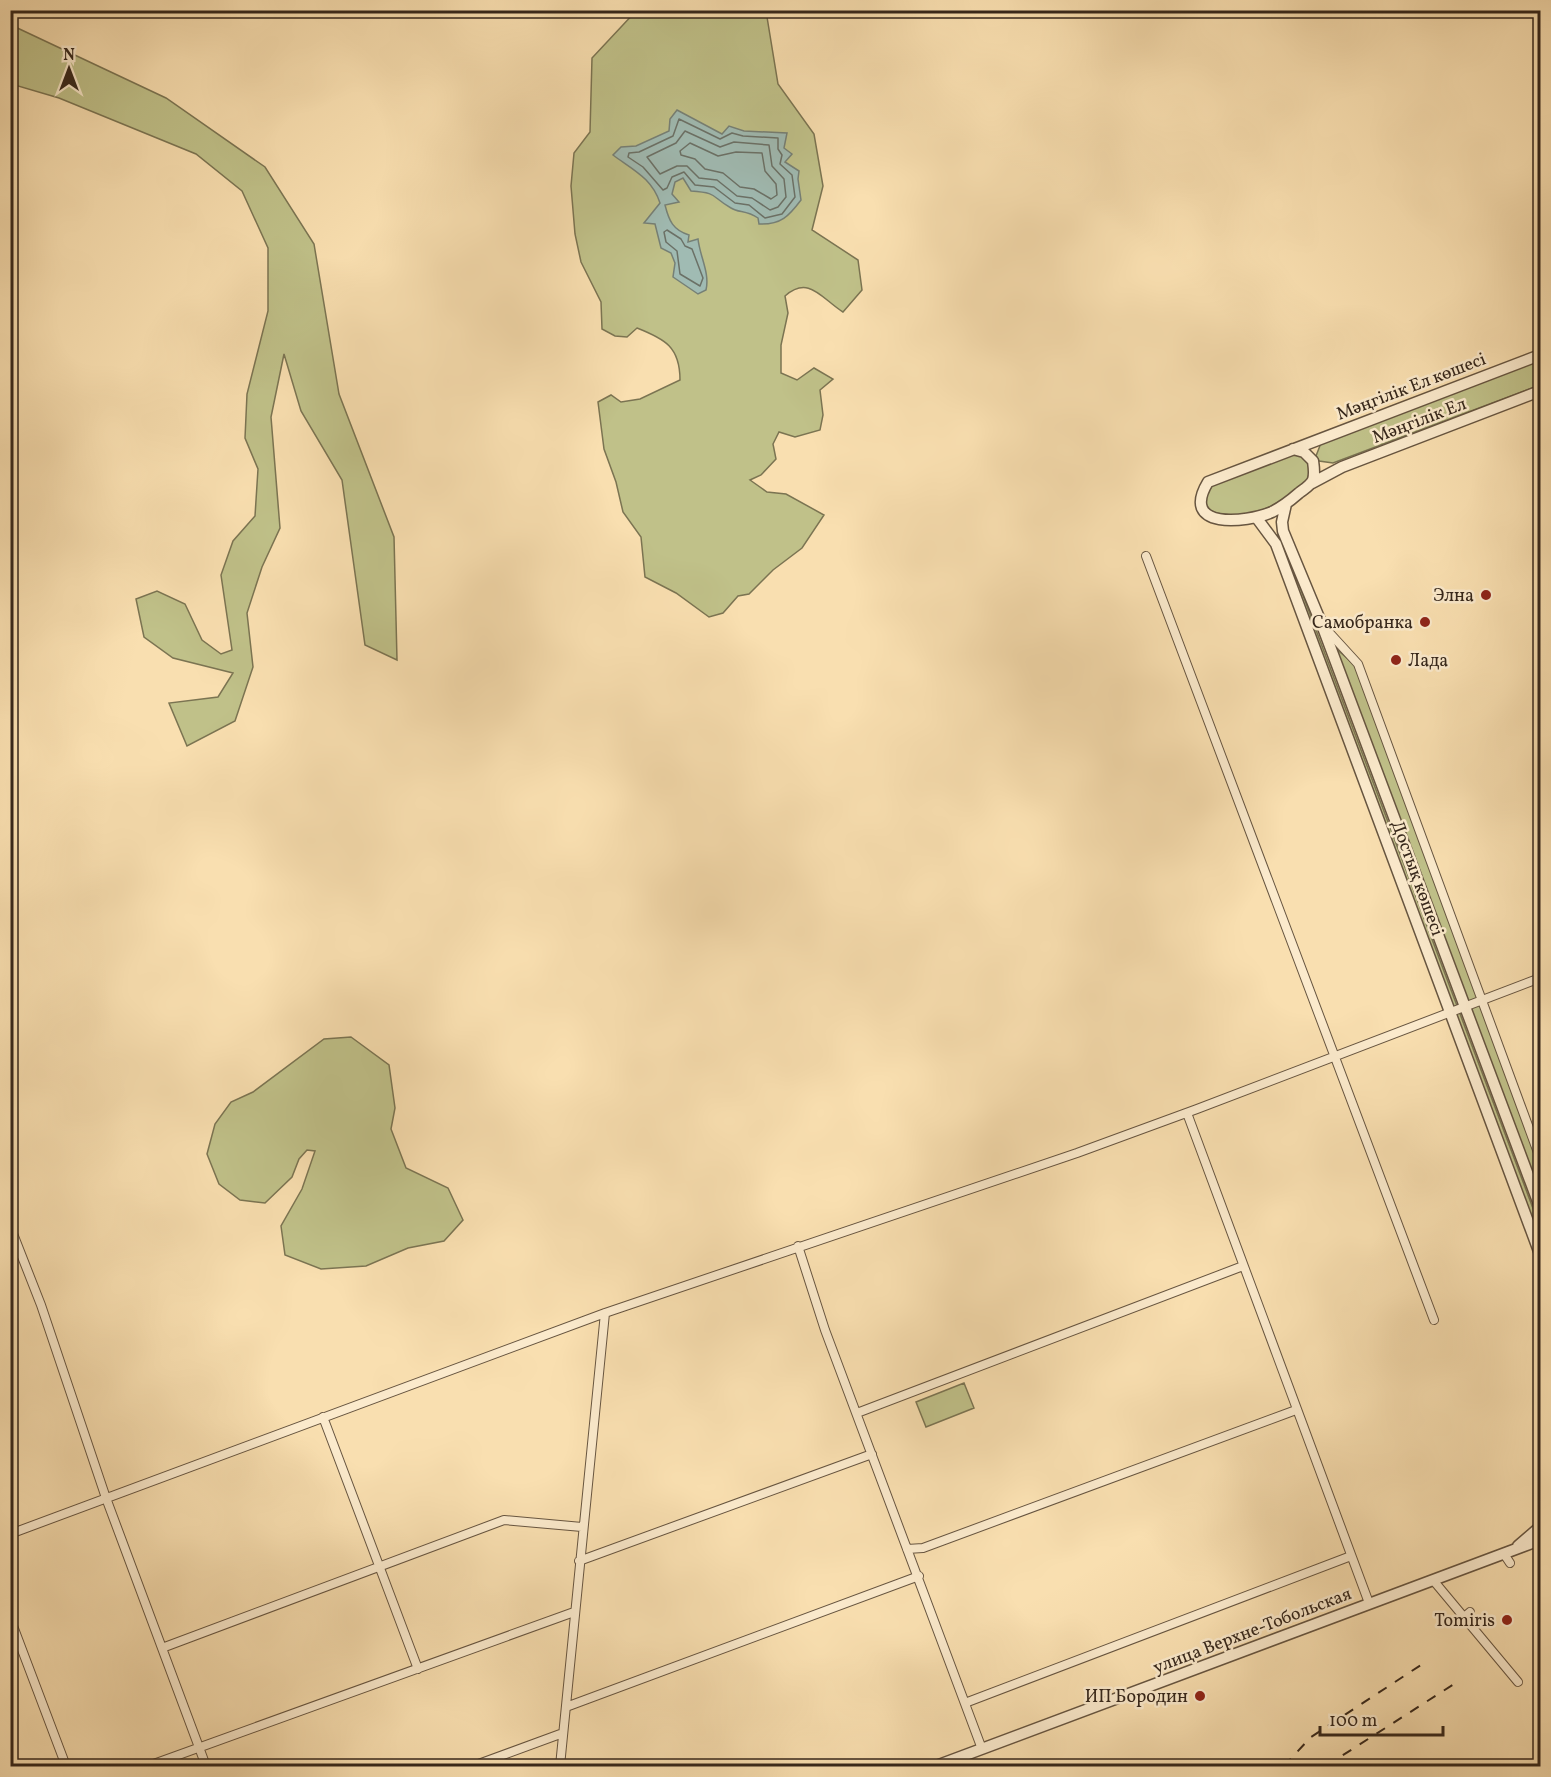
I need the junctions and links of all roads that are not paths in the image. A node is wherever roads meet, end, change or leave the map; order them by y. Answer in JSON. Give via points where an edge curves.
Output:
{"nodes":[{"id":1,"x":1540,"y":356,"type":"edge"},
{"id":2,"x":1540,"y":391,"type":"edge"},
{"id":3,"x":1293,"y":449,"type":"junction"},
{"id":4,"x":1312,"y":483,"type":"junction"},
{"id":5,"x":1286,"y":504,"type":"junction"},
{"id":6,"x":1256,"y":517,"type":"junction"},
{"id":7,"x":1146,"y":556,"type":"dead end"},
{"id":8,"x":1322,"y":625,"type":"junction"},
{"id":9,"x":1540,"y":978,"type":"edge"},
{"id":10,"x":1482,"y":1001,"type":"junction"},
{"id":11,"x":1465,"y":1007,"type":"junction"},
{"id":12,"x":1450,"y":1013,"type":"junction"},
{"id":13,"x":1336,"y":1058,"type":"junction"},
{"id":14,"x":1187,"y":1113,"type":"junction"},
{"id":15,"x":1540,"y":1158,"type":"edge"},
{"id":16,"x":1540,"y":1207,"type":"edge"},
{"id":17,"x":10,"y":1226,"type":"edge"},
{"id":18,"x":798,"y":1246,"type":"junction"},
{"id":19,"x":1540,"y":1254,"type":"edge"},
{"id":20,"x":1243,"y":1266,"type":"junction"},
{"id":21,"x":605,"y":1313,"type":"junction"},
{"id":22,"x":1434,"y":1320,"type":"dead end"},
{"id":23,"x":1296,"y":1410,"type":"junction"},
{"id":24,"x":857,"y":1413,"type":"junction"},
{"id":25,"x":323,"y":1418,"type":"junction"},
{"id":26,"x":872,"y":1454,"type":"junction"},
{"id":27,"x":106,"y":1498,"type":"junction"},
{"id":28,"x":582,"y":1527,"type":"junction"},
{"id":29,"x":1540,"y":1527,"type":"edge"},
{"id":30,"x":10,"y":1534,"type":"edge"},
{"id":31,"x":1540,"y":1540,"type":"edge"},
{"id":32,"x":907,"y":1549,"type":"junction"},
{"id":33,"x":1351,"y":1556,"type":"junction"},
{"id":34,"x":1509,"y":1556,"type":"junction"},
{"id":35,"x":579,"y":1561,"type":"junction"},
{"id":36,"x":377,"y":1566,"type":"junction"},
{"id":37,"x":919,"y":1576,"type":"junction"},
{"id":38,"x":1433,"y":1581,"type":"junction"},
{"id":39,"x":1369,"y":1603,"type":"junction"},
{"id":40,"x":574,"y":1612,"type":"junction"},
{"id":41,"x":1470,"y":1612,"type":"dead end"},
{"id":42,"x":10,"y":1618,"type":"edge"},
{"id":43,"x":1463,"y":1618,"type":"junction"},
{"id":44,"x":162,"y":1648,"type":"junction"},
{"id":45,"x":418,"y":1669,"type":"junction"},
{"id":46,"x":1518,"y":1682,"type":"dead end"},
{"id":47,"x":965,"y":1703,"type":"junction"},
{"id":48,"x":566,"y":1707,"type":"junction"},
{"id":49,"x":563,"y":1733,"type":"junction"},
{"id":50,"x":199,"y":1748,"type":"junction"},
{"id":51,"x":982,"y":1749,"type":"junction"},
{"id":52,"x":66,"y":1767,"type":"edge"},
{"id":53,"x":148,"y":1767,"type":"edge"},
{"id":54,"x":206,"y":1767,"type":"edge"},
{"id":55,"x":473,"y":1767,"type":"edge"},
{"id":56,"x":560,"y":1767,"type":"edge"},
{"id":57,"x":936,"y":1767,"type":"edge"}],
"edges":[{"from":1,"to":3,"type":"street","name":"Мәңгілік Ел көшесі"},
{"from":2,"to":4,"type":"street","name":"Мәңгілік Ел","via":[[1342,467]]},
{"from":3,"to":4,"type":"street","via":[[1313,461]]},
{"from":3,"to":6,"type":"street","name":"Мәңгілік Ел көшесі","via":[[1208,482],[1202,491],[1203,510],[1215,519]]},
{"from":4,"to":5,"type":"street","name":"Мәңгілік Ел көшесі"},
{"from":5,"to":6,"type":"street","name":"Мәңгілік Ел көшесі"},
{"from":5,"to":8,"type":"street","name":"Достық көшесі","via":[[1283,531]]},
{"from":6,"to":12,"type":"street","name":"Достық көшесі","via":[[1276,544]]},
{"from":7,"to":13,"type":"street"},
{"from":8,"to":10,"type":"street","via":[[1358,664]]},
{"from":8,"to":11,"type":"street","name":"Достық көшесі"},
{"from":9,"to":10,"type":"street"},
{"from":10,"to":11,"type":"street"},
{"from":10,"to":15,"type":"street"},
{"from":11,"to":12,"type":"street"},
{"from":11,"to":16,"type":"street","name":"Достық көшесі"},
{"from":12,"to":13,"type":"street"},
{"from":12,"to":19,"type":"street","name":"Достық көшесі"},
{"from":13,"to":14,"type":"street"},
{"from":13,"to":22,"type":"street"},
{"from":14,"to":18,"type":"street"},
{"from":14,"to":20,"type":"street"},
{"from":17,"to":27,"type":"street"},
{"from":18,"to":21,"type":"street"},
{"from":18,"to":24,"type":"street"},
{"from":20,"to":23,"type":"street"},
{"from":20,"to":24,"type":"street"},
{"from":21,"to":25,"type":"street"},
{"from":21,"to":28,"type":"street"},
{"from":23,"to":32,"type":"street","via":[[923,1548]]},
{"from":23,"to":33,"type":"street"},
{"from":24,"to":26,"type":"street"},
{"from":25,"to":27,"type":"street"},
{"from":25,"to":36,"type":"street"},
{"from":26,"to":32,"type":"street"},
{"from":26,"to":35,"type":"street"},
{"from":27,"to":30,"type":"street"},
{"from":27,"to":44,"type":"street"},
{"from":28,"to":35,"type":"street"},
{"from":28,"to":36,"type":"street","via":[[504,1520]]},
{"from":29,"to":34,"type":"street","name":"улица Верхне-Тобольская"},
{"from":31,"to":34,"type":"street","name":"улица Верхне-Тобольская"},
{"from":32,"to":37,"type":"street"},
{"from":33,"to":39,"type":"street"},
{"from":33,"to":47,"type":"street"},
{"from":34,"to":38,"type":"street","name":"улица Верхне-Тобольская"},
{"from":35,"to":40,"type":"street"},
{"from":36,"to":44,"type":"street"},
{"from":36,"to":45,"type":"street"},
{"from":37,"to":47,"type":"street"},
{"from":37,"to":48,"type":"street"},
{"from":38,"to":39,"type":"street","name":"улица Верхне-Тобольская"},
{"from":38,"to":43,"type":"street"},
{"from":39,"to":51,"type":"street","name":"улица Верхне-Тобольская"},
{"from":40,"to":45,"type":"street"},
{"from":40,"to":48,"type":"street"},
{"from":41,"to":43,"type":"street"},
{"from":42,"to":52,"type":"street"},
{"from":43,"to":46,"type":"street"},
{"from":44,"to":50,"type":"street"},
{"from":45,"to":50,"type":"street"},
{"from":47,"to":51,"type":"street"},
{"from":48,"to":49,"type":"street"},
{"from":49,"to":55,"type":"street"},
{"from":49,"to":56,"type":"street"},
{"from":50,"to":53,"type":"street"},
{"from":50,"to":54,"type":"street"},
{"from":51,"to":57,"type":"street","name":"улица Верхне-Тобольская"}]}
